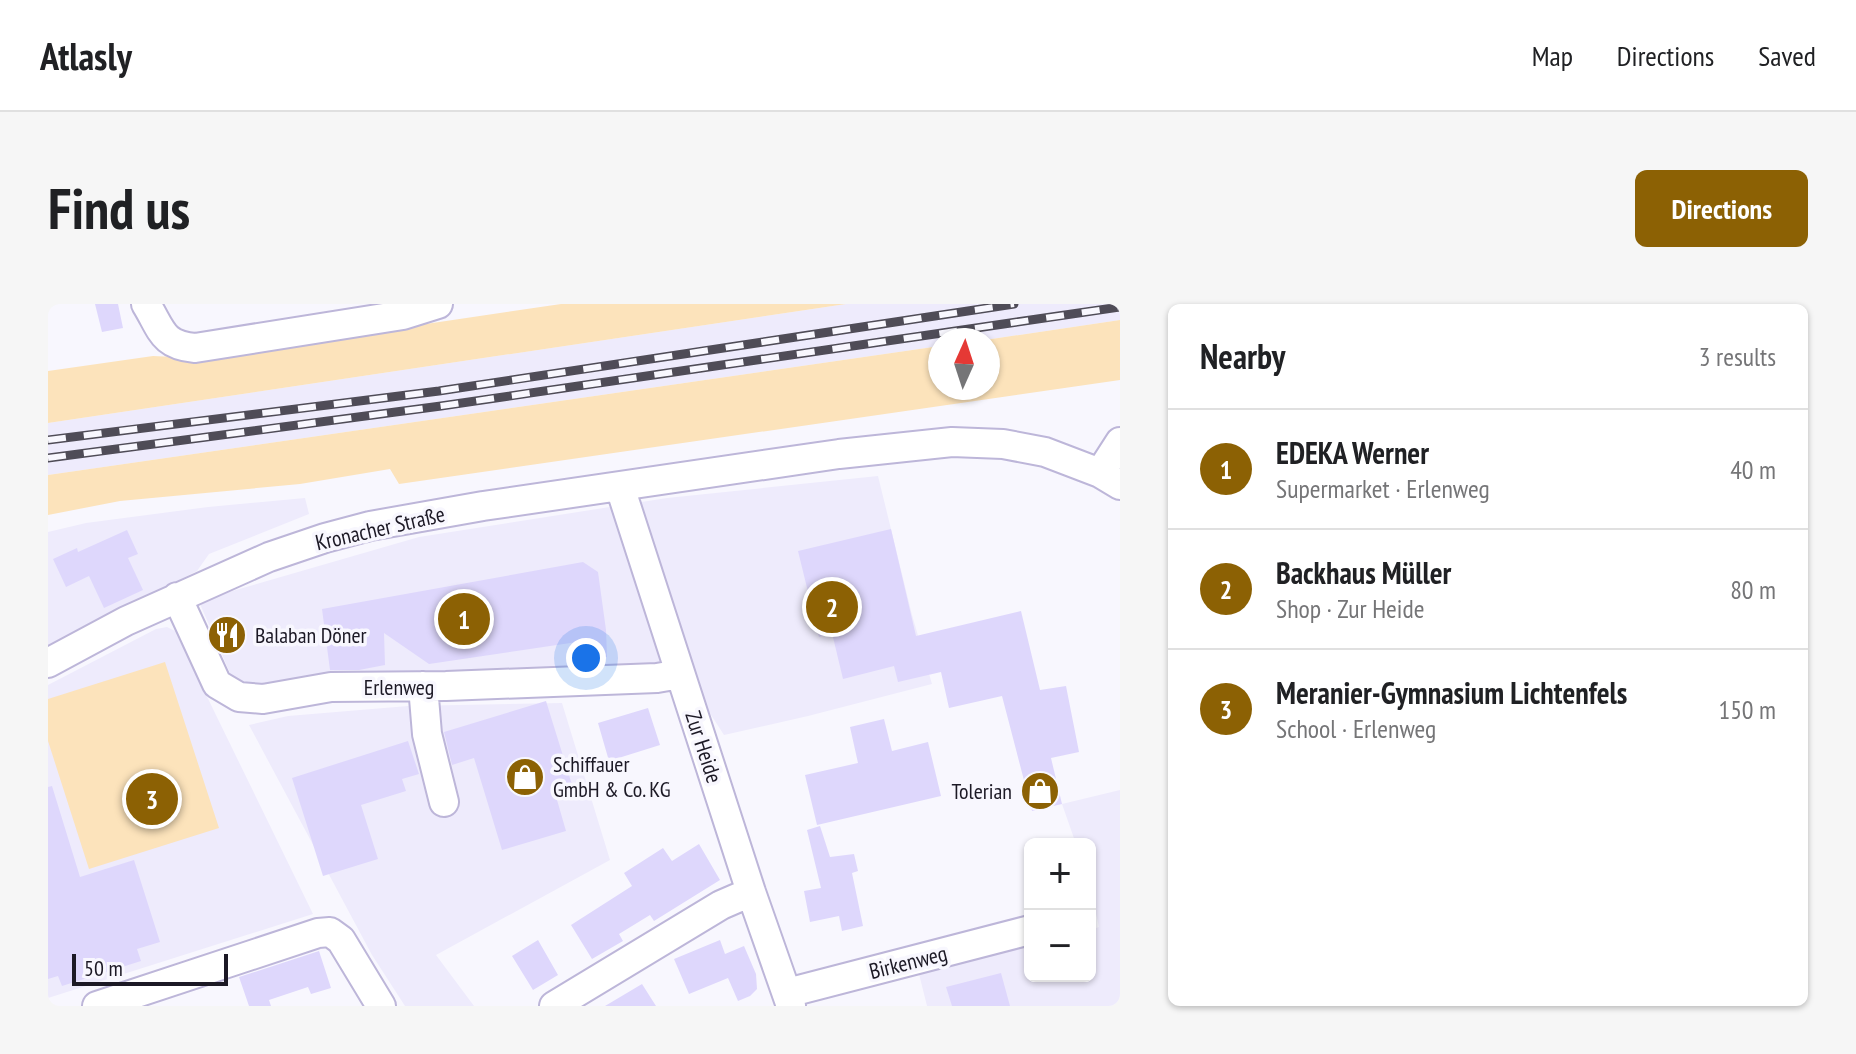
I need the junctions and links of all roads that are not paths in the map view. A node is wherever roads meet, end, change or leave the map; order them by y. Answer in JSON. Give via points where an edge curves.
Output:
{"nodes":[{"id":1,"x":146,"y":304,"type":"edge"},
{"id":2,"x":438,"y":304,"type":"edge"},
{"id":3,"x":1120,"y":442,"type":"edge"},
{"id":4,"x":1110,"y":479,"type":"edge"},
{"id":5,"x":620,"y":487,"type":"junction"},
{"id":6,"x":177,"y":597,"type":"junction"},
{"id":7,"x":48,"y":663,"type":"edge"},
{"id":8,"x":680,"y":674,"type":"junction"},
{"id":9,"x":423,"y":686,"type":"junction"},
{"id":10,"x":444,"y":802,"type":"dead end"},
{"id":11,"x":751,"y":892,"type":"junction"},
{"id":12,"x":1024,"y":932,"type":"edge"},
{"id":13,"x":789,"y":1000,"type":"edge"},
{"id":14,"x":97,"y":1006,"type":"edge"},
{"id":15,"x":381,"y":1006,"type":"edge"},
{"id":16,"x":554,"y":1006,"type":"edge"}],
"edges":[{"from":1,"to":2,"type":"street","via":[[169,341],[195,348],[403,315]]},
{"from":3,"to":4,"type":"street"},
{"from":4,"to":5,"type":"street","name":"Kronacher Straße","via":[[1045,452],[980,442],[922,444]]},
{"from":5,"to":6,"type":"street","name":"Kronacher Straße","via":[[370,526],[269,557]]},
{"from":5,"to":8,"type":"street","name":"Zur Heide"},
{"from":6,"to":7,"type":"street","name":"Kronacher Straße"},
{"from":6,"to":9,"type":"street","name":"Erlenweg","via":[[217,684],[239,697],[263,699],[331,687]]},
{"from":8,"to":9,"type":"street","name":"Erlenweg"},
{"from":8,"to":11,"type":"street","name":"Zur Heide"},
{"from":9,"to":10,"type":"street","via":[[427,734]]},
{"from":11,"to":13,"type":"street","name":"Zur Heide"},
{"from":11,"to":16,"type":"street"},
{"from":12,"to":13,"type":"street","name":"Birkenweg"},
{"from":14,"to":15,"type":"street","via":[[330,932],[341,940]]}]}
